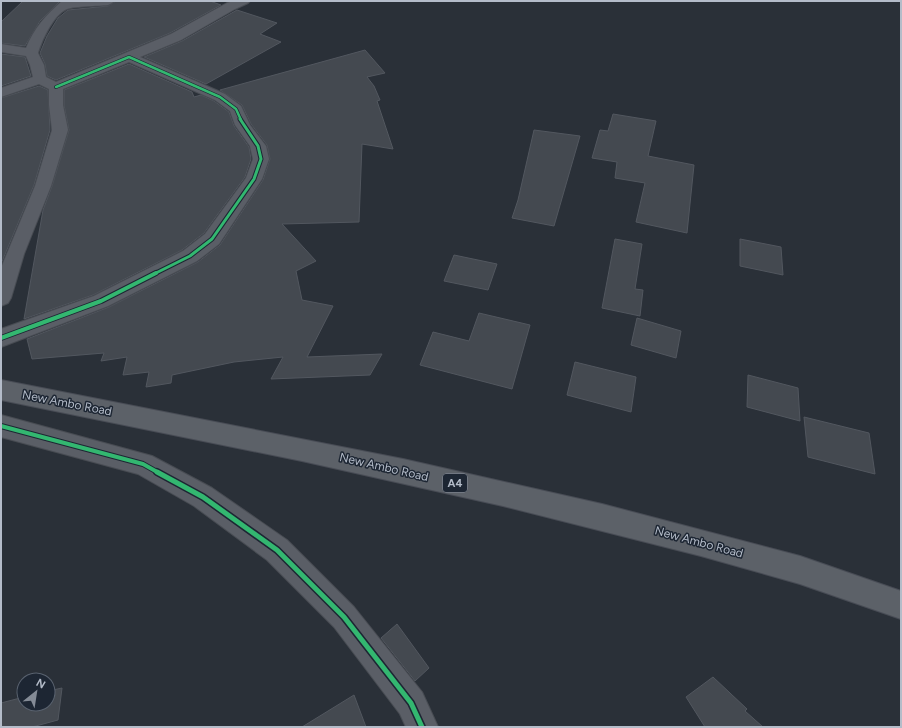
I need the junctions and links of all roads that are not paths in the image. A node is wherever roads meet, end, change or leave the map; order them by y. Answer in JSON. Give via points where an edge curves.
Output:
{"nodes":[{"id":1,"x":108,"y":1,"type":"edge"},
{"id":2,"x":244,"y":1,"type":"edge"},
{"id":3,"x":67,"y":4,"type":"edge"},
{"id":4,"x":1,"y":48,"type":"edge"},
{"id":5,"x":31,"y":53,"type":"junction"},
{"id":6,"x":129,"y":57,"type":"junction"},
{"id":7,"x":40,"y":79,"type":"junction"},
{"id":8,"x":56,"y":87,"type":"junction"},
{"id":9,"x":1,"y":93,"type":"edge"},
{"id":10,"x":1,"y":298,"type":"edge"},
{"id":11,"x":1,"y":338,"type":"edge"},
{"id":12,"x":1,"y":390,"type":"edge"},
{"id":13,"x":1,"y":426,"type":"edge"},
{"id":14,"x":901,"y":605,"type":"edge"},
{"id":15,"x":422,"y":727,"type":"edge"}],
"edges":[{"from":1,"to":3,"type":"street"},
{"from":2,"to":6,"type":"street"},
{"from":3,"to":5,"type":"street","via":[[42,28]]},
{"from":4,"to":5,"type":"street"},
{"from":5,"to":7,"type":"street"},
{"from":6,"to":8,"type":"street"},
{"from":6,"to":11,"type":"street","via":[[220,97],[236,109],[243,125],[258,146],[261,158],[254,179],[212,239],[190,256],[100,301]]},
{"from":7,"to":8,"type":"street"},
{"from":7,"to":9,"type":"street"},
{"from":8,"to":10,"type":"street","via":[[60,130]]},
{"from":12,"to":14,"type":"main road","name":"New Ambo Road","number":"A4","via":[[346,458],[638,525],[802,570]]},
{"from":13,"to":15,"type":"street","via":[[143,464],[203,497],[277,550],[344,617],[411,703]]}]}
